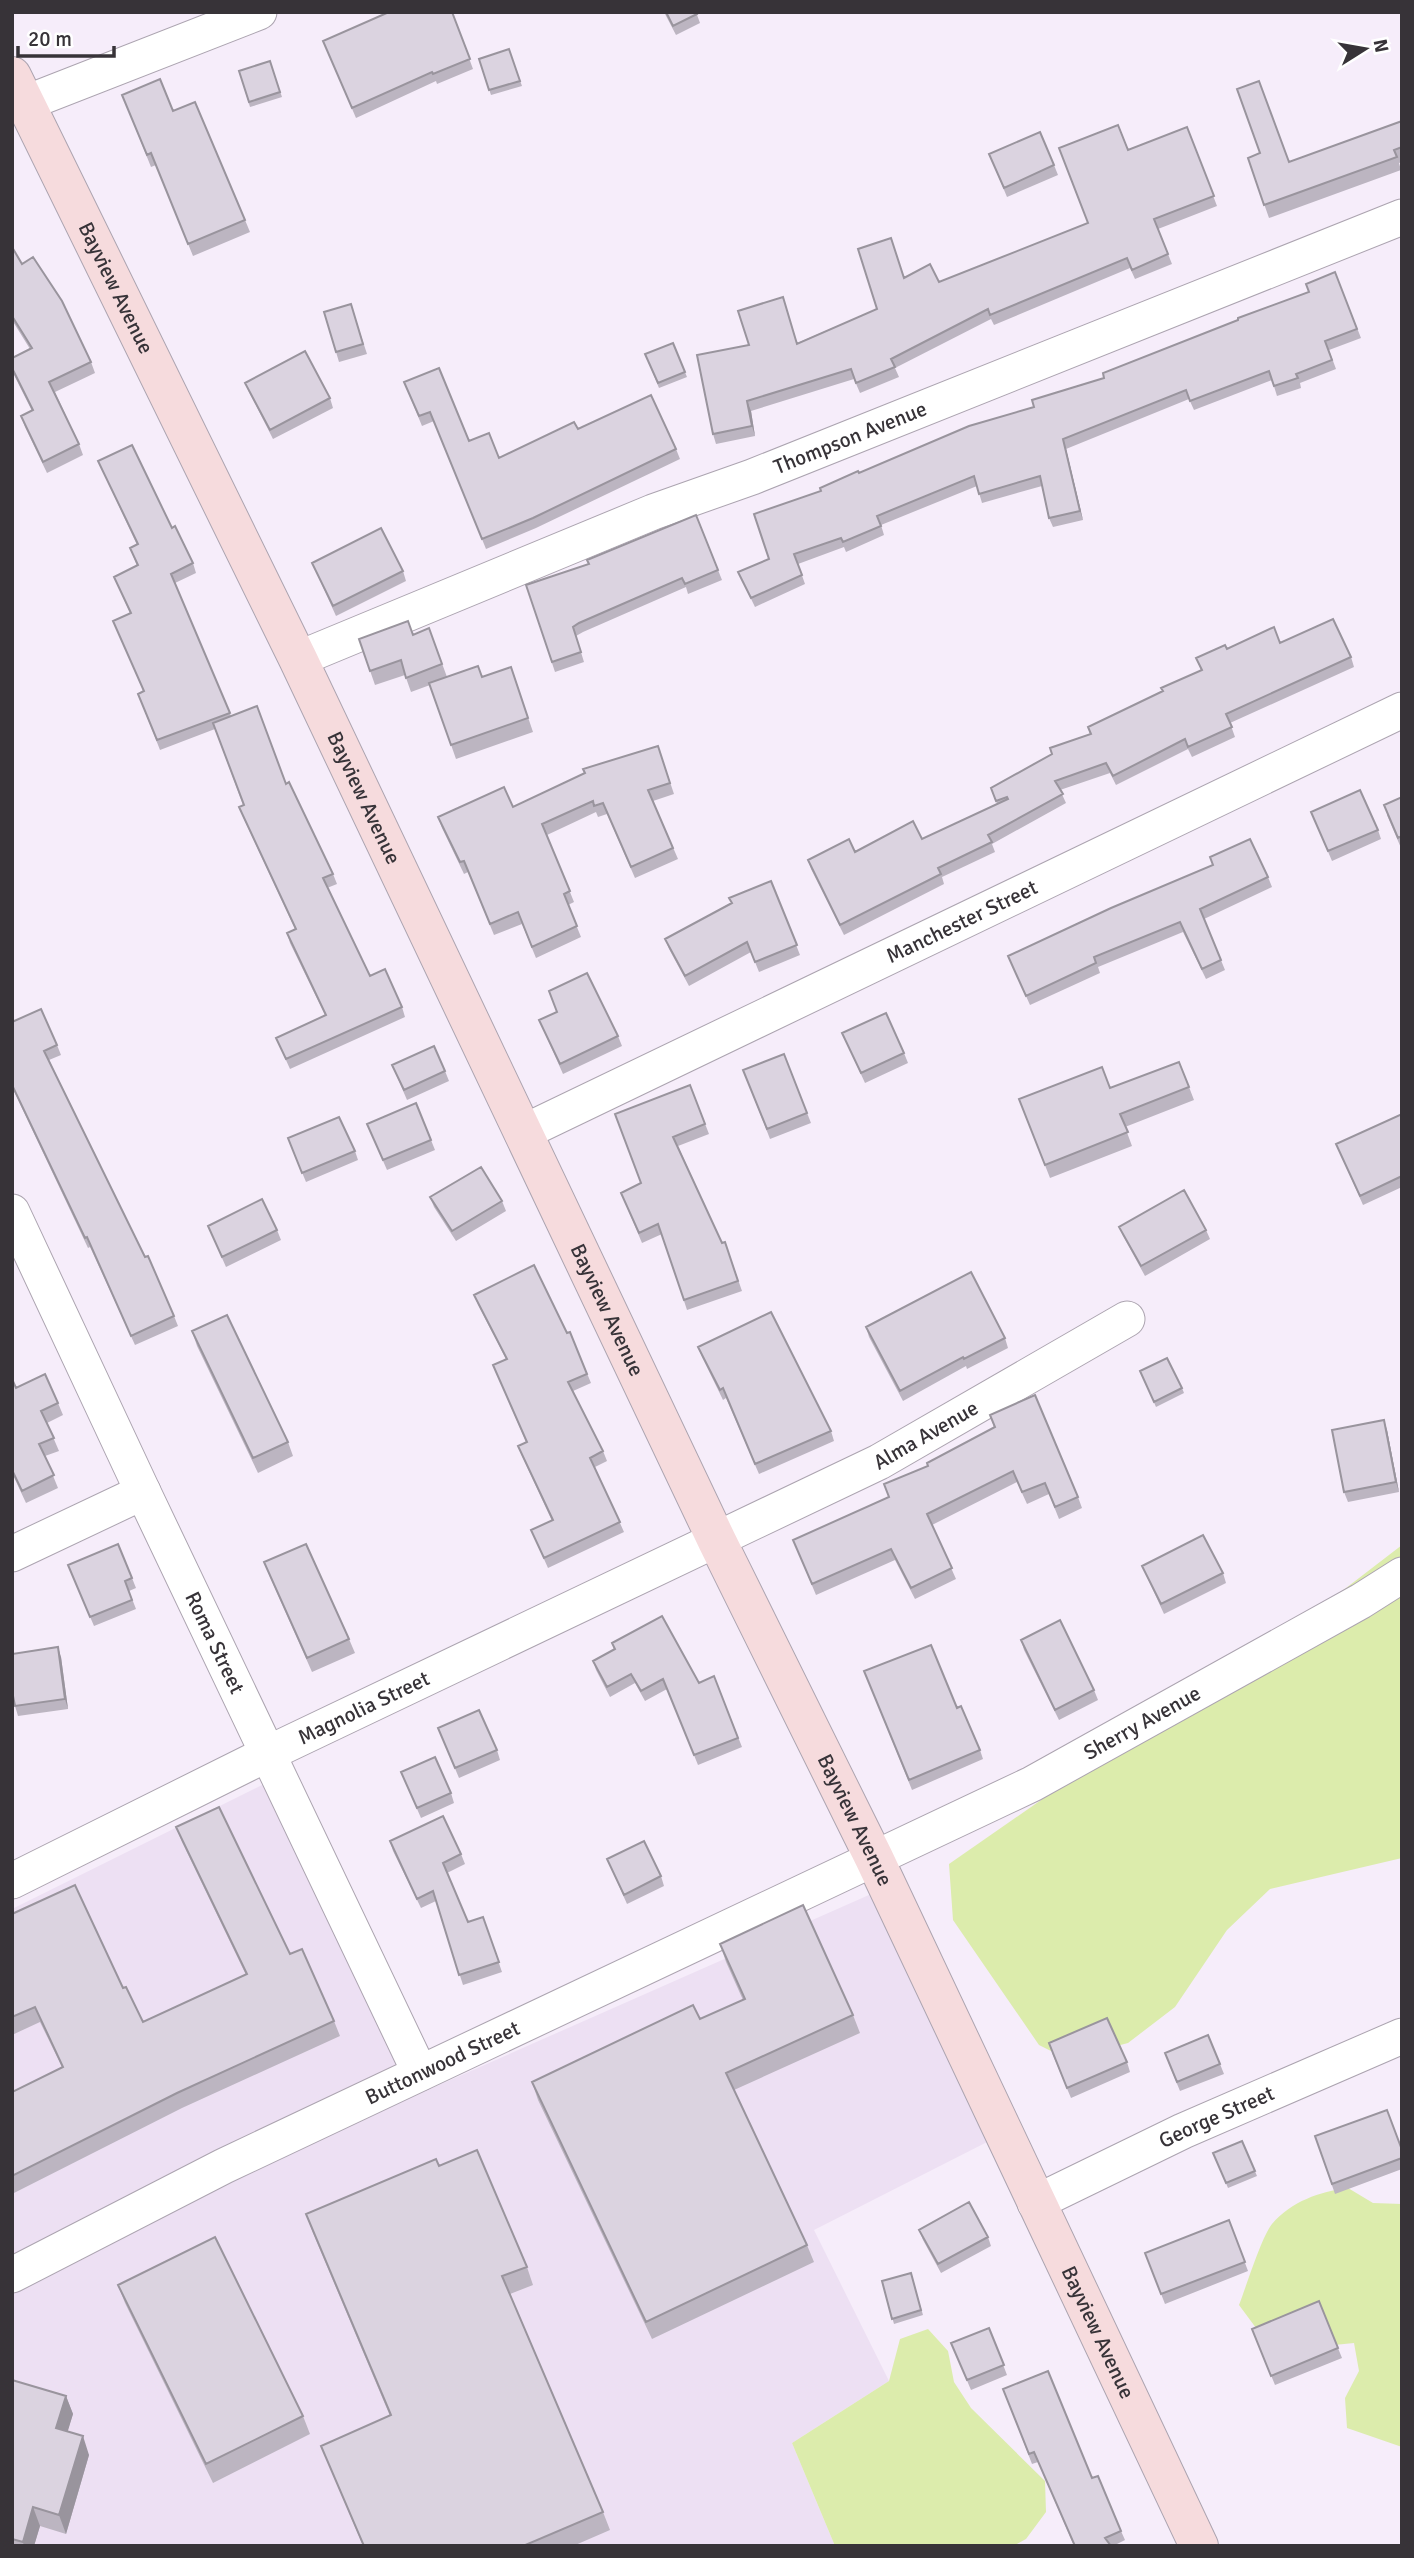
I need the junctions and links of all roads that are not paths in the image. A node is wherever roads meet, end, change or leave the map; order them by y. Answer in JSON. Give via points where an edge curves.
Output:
{"nodes":[{"id":1,"x":259,"y":12,"type":"edge"},
{"id":2,"x":19,"y":90,"type":"edge"},
{"id":3,"x":1402,"y":217,"type":"edge"},
{"id":4,"x":298,"y":659,"type":"junction"},
{"id":5,"x":1402,"y":710,"type":"edge"},
{"id":6,"x":522,"y":1133,"type":"junction"},
{"id":7,"x":12,"y":1212,"type":"edge"},
{"id":8,"x":1127,"y":1320,"type":"dead end"},
{"id":9,"x":143,"y":1492,"type":"junction"},
{"id":10,"x":717,"y":1541,"type":"junction"},
{"id":11,"x":12,"y":1554,"type":"edge"},
{"id":12,"x":1402,"y":1574,"type":"edge"},
{"id":13,"x":269,"y":1753,"type":"junction"},
{"id":14,"x":874,"y":1858,"type":"junction"},
{"id":15,"x":12,"y":1881,"type":"edge"},
{"id":16,"x":1402,"y":2036,"type":"edge"},
{"id":17,"x":420,"y":2073,"type":"junction"},
{"id":18,"x":1035,"y":2203,"type":"junction"},
{"id":19,"x":12,"y":2275,"type":"edge"},
{"id":20,"x":1199,"y":2546,"type":"edge"}],
"edges":[{"from":1,"to":2,"type":"street"},
{"from":2,"to":4,"type":"main road","name":"Bayview Avenue"},
{"from":3,"to":4,"type":"street","name":"Thompson Avenue","via":[[765,472],[628,522]]},
{"from":4,"to":6,"type":"main road","name":"Bayview Avenue"},
{"from":5,"to":6,"type":"street","name":"Manchester Street"},
{"from":6,"to":10,"type":"main road","name":"Bayview Avenue"},
{"from":7,"to":9,"type":"street","name":"Roma Street"},
{"from":8,"to":10,"type":"street","name":"Alma Avenue","via":[[879,1462]]},
{"from":9,"to":11,"type":"street"},
{"from":9,"to":13,"type":"street","name":"Roma Street"},
{"from":10,"to":13,"type":"street","name":"Magnolia Street"},
{"from":10,"to":14,"type":"main road","name":"Bayview Avenue"},
{"from":12,"to":14,"type":"street","name":"Sherry Avenue","via":[[1032,1784]]},
{"from":13,"to":15,"type":"street","name":"Magnolia Street"},
{"from":13,"to":17,"type":"street","name":"Roma Street"},
{"from":14,"to":17,"type":"street","name":"Buttonwood Street"},
{"from":14,"to":18,"type":"main road","name":"Bayview Avenue"},
{"from":16,"to":18,"type":"street","name":"George Street","via":[[1183,2131]]},
{"from":17,"to":19,"type":"street","name":"Buttonwood Street","via":[[224,2166]]},
{"from":18,"to":20,"type":"main road","name":"Bayview Avenue"}]}
